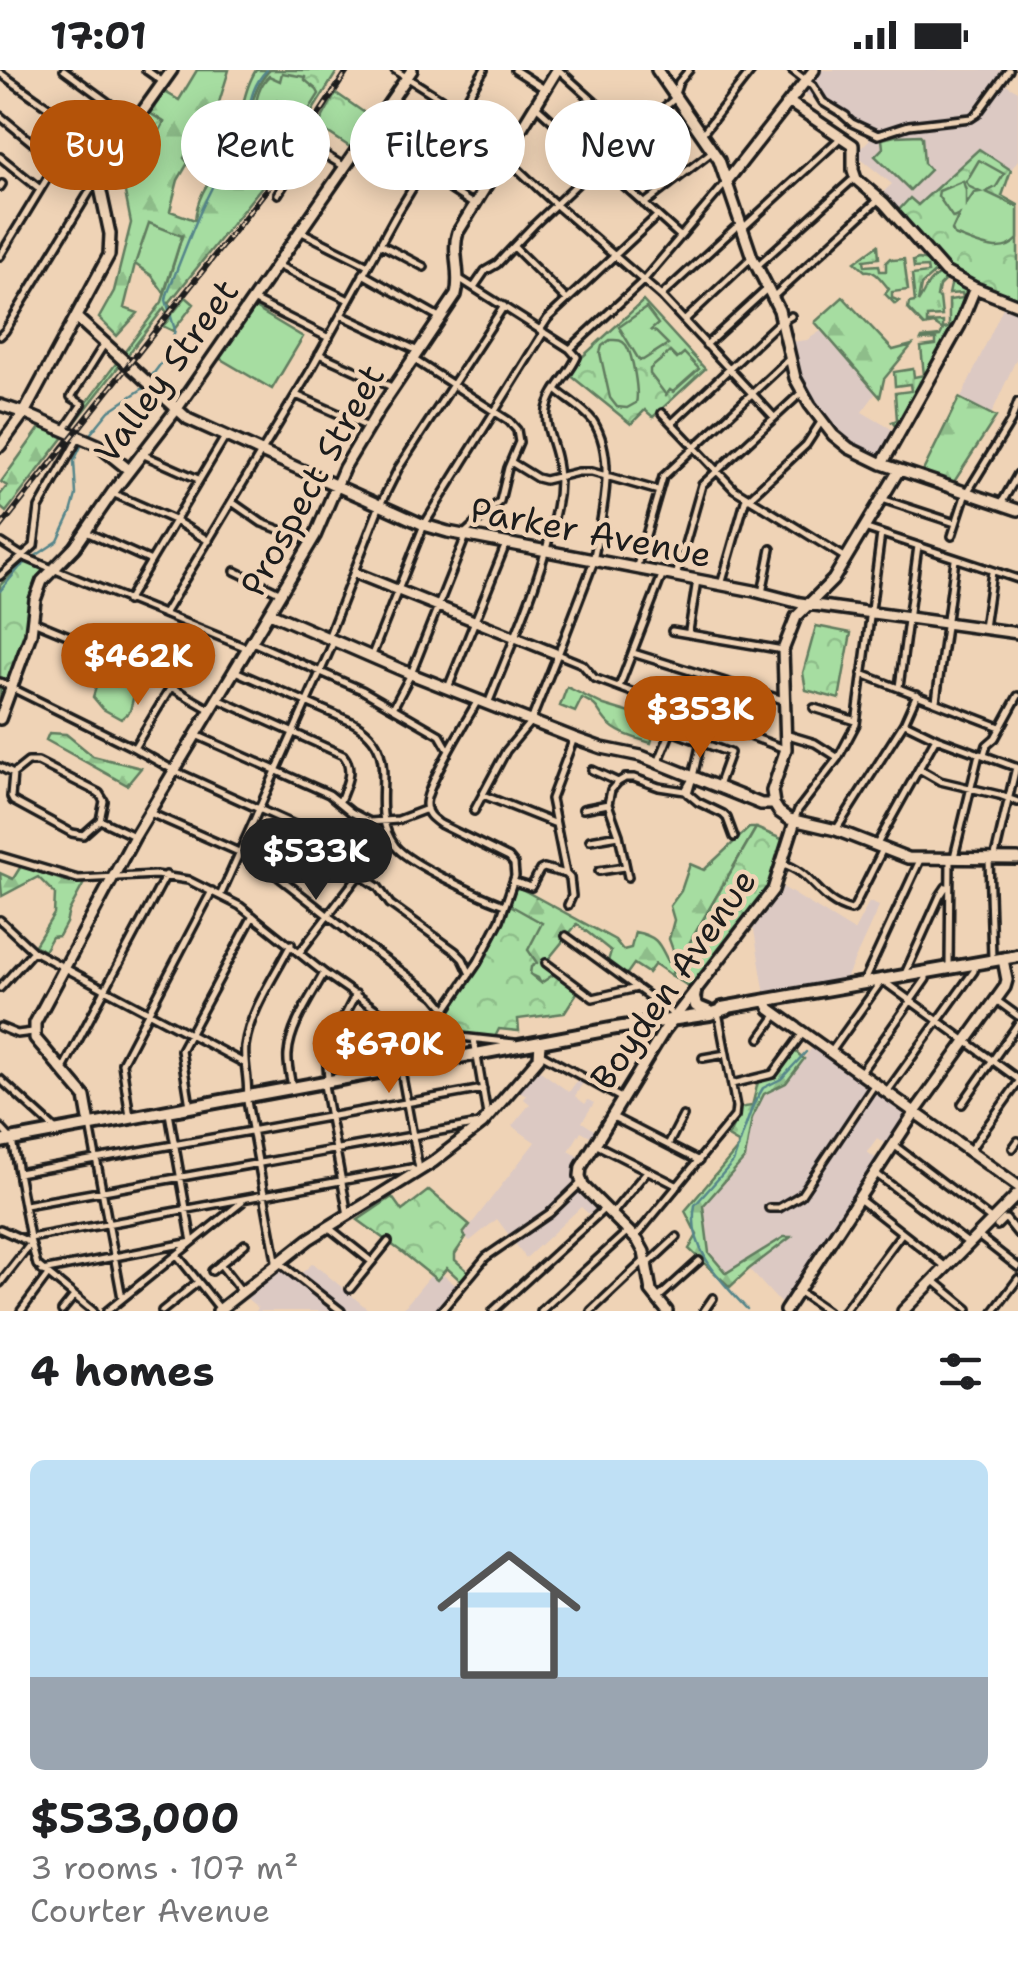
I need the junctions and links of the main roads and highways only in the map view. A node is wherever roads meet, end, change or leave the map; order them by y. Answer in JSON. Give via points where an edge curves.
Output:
{"nodes":[{"id":1,"x":1018,"y":956,"type":"edge"},
{"id":2,"x":695,"y":992,"type":"road end"},
{"id":3,"x":718,"y":1010,"type":"junction"},
{"id":4,"x":6,"y":1141,"type":"edge"}],
"edges":[{"from":1,"to":3,"type":"main road"},
{"from":2,"to":3,"type":"main road","via":[[696,1006]]},
{"from":3,"to":4,"type":"main road","via":[[541,1048],[521,1046]]}]}
